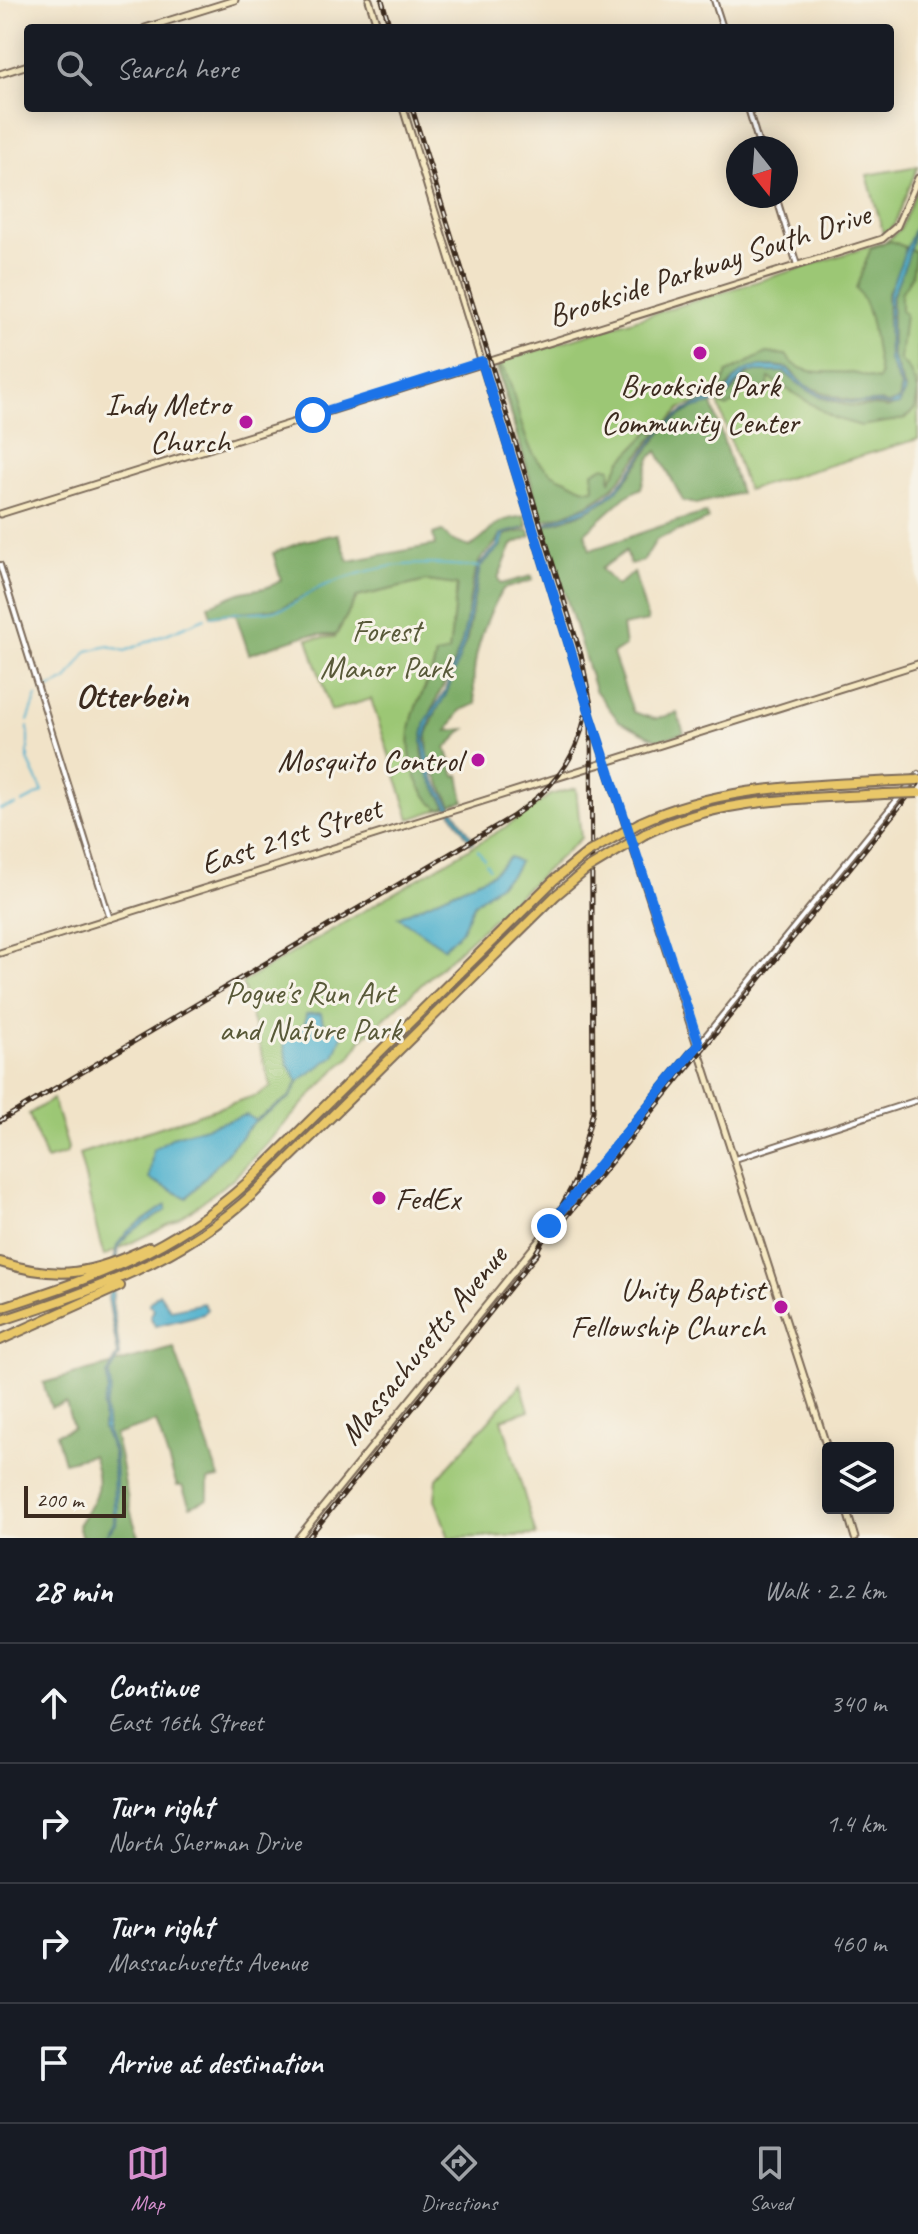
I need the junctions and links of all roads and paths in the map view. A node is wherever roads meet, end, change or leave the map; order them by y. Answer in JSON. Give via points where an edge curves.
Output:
{"nodes":[{"id":1,"x":235,"y":0,"type":"edge"},
{"id":2,"x":369,"y":0,"type":"edge"},
{"id":3,"x":714,"y":0,"type":"edge"},
{"id":4,"x":158,"y":24,"type":"edge"},
{"id":5,"x":377,"y":24,"type":"edge"},
{"id":6,"x":722,"y":24,"type":"edge"},
{"id":7,"x":24,"y":66,"type":"edge"},
{"id":8,"x":0,"y":74,"type":"edge"},
{"id":9,"x":404,"y":112,"type":"edge"},
{"id":10,"x":749,"y":112,"type":"edge"},
{"id":11,"x":756,"y":136,"type":"edge"},
{"id":12,"x":918,"y":178,"type":"edge"},
{"id":13,"x":780,"y":208,"type":"edge"},
{"id":14,"x":797,"y":265,"type":"junction"},
{"id":15,"x":482,"y":362,"type":"junction"},
{"id":16,"x":0,"y":514,"type":"edge"},
{"id":17,"x":0,"y":565,"type":"edge"},
{"id":18,"x":918,"y":664,"type":"edge"},
{"id":19,"x":606,"y":761,"type":"junction"},
{"id":20,"x":918,"y":774,"type":"edge"},
{"id":21,"x":918,"y":780,"type":"edge"},
{"id":22,"x":918,"y":793,"type":"edge"},
{"id":23,"x":110,"y":919,"type":"junction"},
{"id":24,"x":0,"y":953,"type":"edge"},
{"id":25,"x":699,"y":1044,"type":"junction"},
{"id":26,"x":918,"y":1100,"type":"edge"},
{"id":27,"x":735,"y":1159,"type":"junction"},
{"id":28,"x":0,"y":1262,"type":"edge"},
{"id":29,"x":103,"y":1270,"type":"junction"},
{"id":30,"x":99,"y":1292,"type":"junction"},
{"id":31,"x":0,"y":1308,"type":"edge"},
{"id":32,"x":0,"y":1321,"type":"edge"},
{"id":33,"x":0,"y":1340,"type":"edge"},
{"id":34,"x":825,"y":1442,"type":"edge"},
{"id":35,"x":848,"y":1514,"type":"edge"},
{"id":36,"x":298,"y":1538,"type":"edge"},
{"id":37,"x":855,"y":1538,"type":"edge"}],
"edges":[{"from":1,"to":4,"type":"main road"},
{"from":2,"to":5,"type":"main road"},
{"from":3,"to":6,"type":"street"},
{"from":7,"to":8,"type":"main road"},
{"from":9,"to":15,"type":"main road"},
{"from":10,"to":11,"type":"street"},
{"from":12,"to":14,"type":"main road","name":"Brookside Parkway South Drive","via":[[888,236]]},
{"from":13,"to":14,"type":"street"},
{"from":14,"to":15,"type":"main road","name":"Brookside Parkway South Drive"},
{"from":15,"to":16,"type":"main road","name":"Brookside Parkway South Drive"},
{"from":15,"to":19,"type":"main road"},
{"from":17,"to":23,"type":"street"},
{"from":18,"to":19,"type":"main road","name":"East 21st Street"},
{"from":19,"to":23,"type":"main road","name":"East 21st Street"},
{"from":19,"to":25,"type":"main road"},
{"from":20,"to":25,"type":"street","name":"Massachusetts Avenue"},
{"from":21,"to":29,"type":"highway","bridge":true,"via":[[720,795],[641,822],[587,853],[214,1211],[175,1238]]},
{"from":22,"to":30,"type":"highway","bridge":true,"via":[[729,806],[645,834],[587,869],[216,1226]]},
{"from":23,"to":24,"type":"main road","name":"East 21st Street"},
{"from":25,"to":27,"type":"main road"},
{"from":25,"to":36,"type":"main road","name":"Massachusetts Avenue"},
{"from":26,"to":27,"type":"street"},
{"from":27,"to":34,"type":"main road"},
{"from":28,"to":29,"type":"highway","via":[[54,1275]]},
{"from":29,"to":31,"type":"highway"},
{"from":30,"to":32,"type":"highway"},
{"from":30,"to":33,"type":"highway"},
{"from":35,"to":37,"type":"main road"}]}
